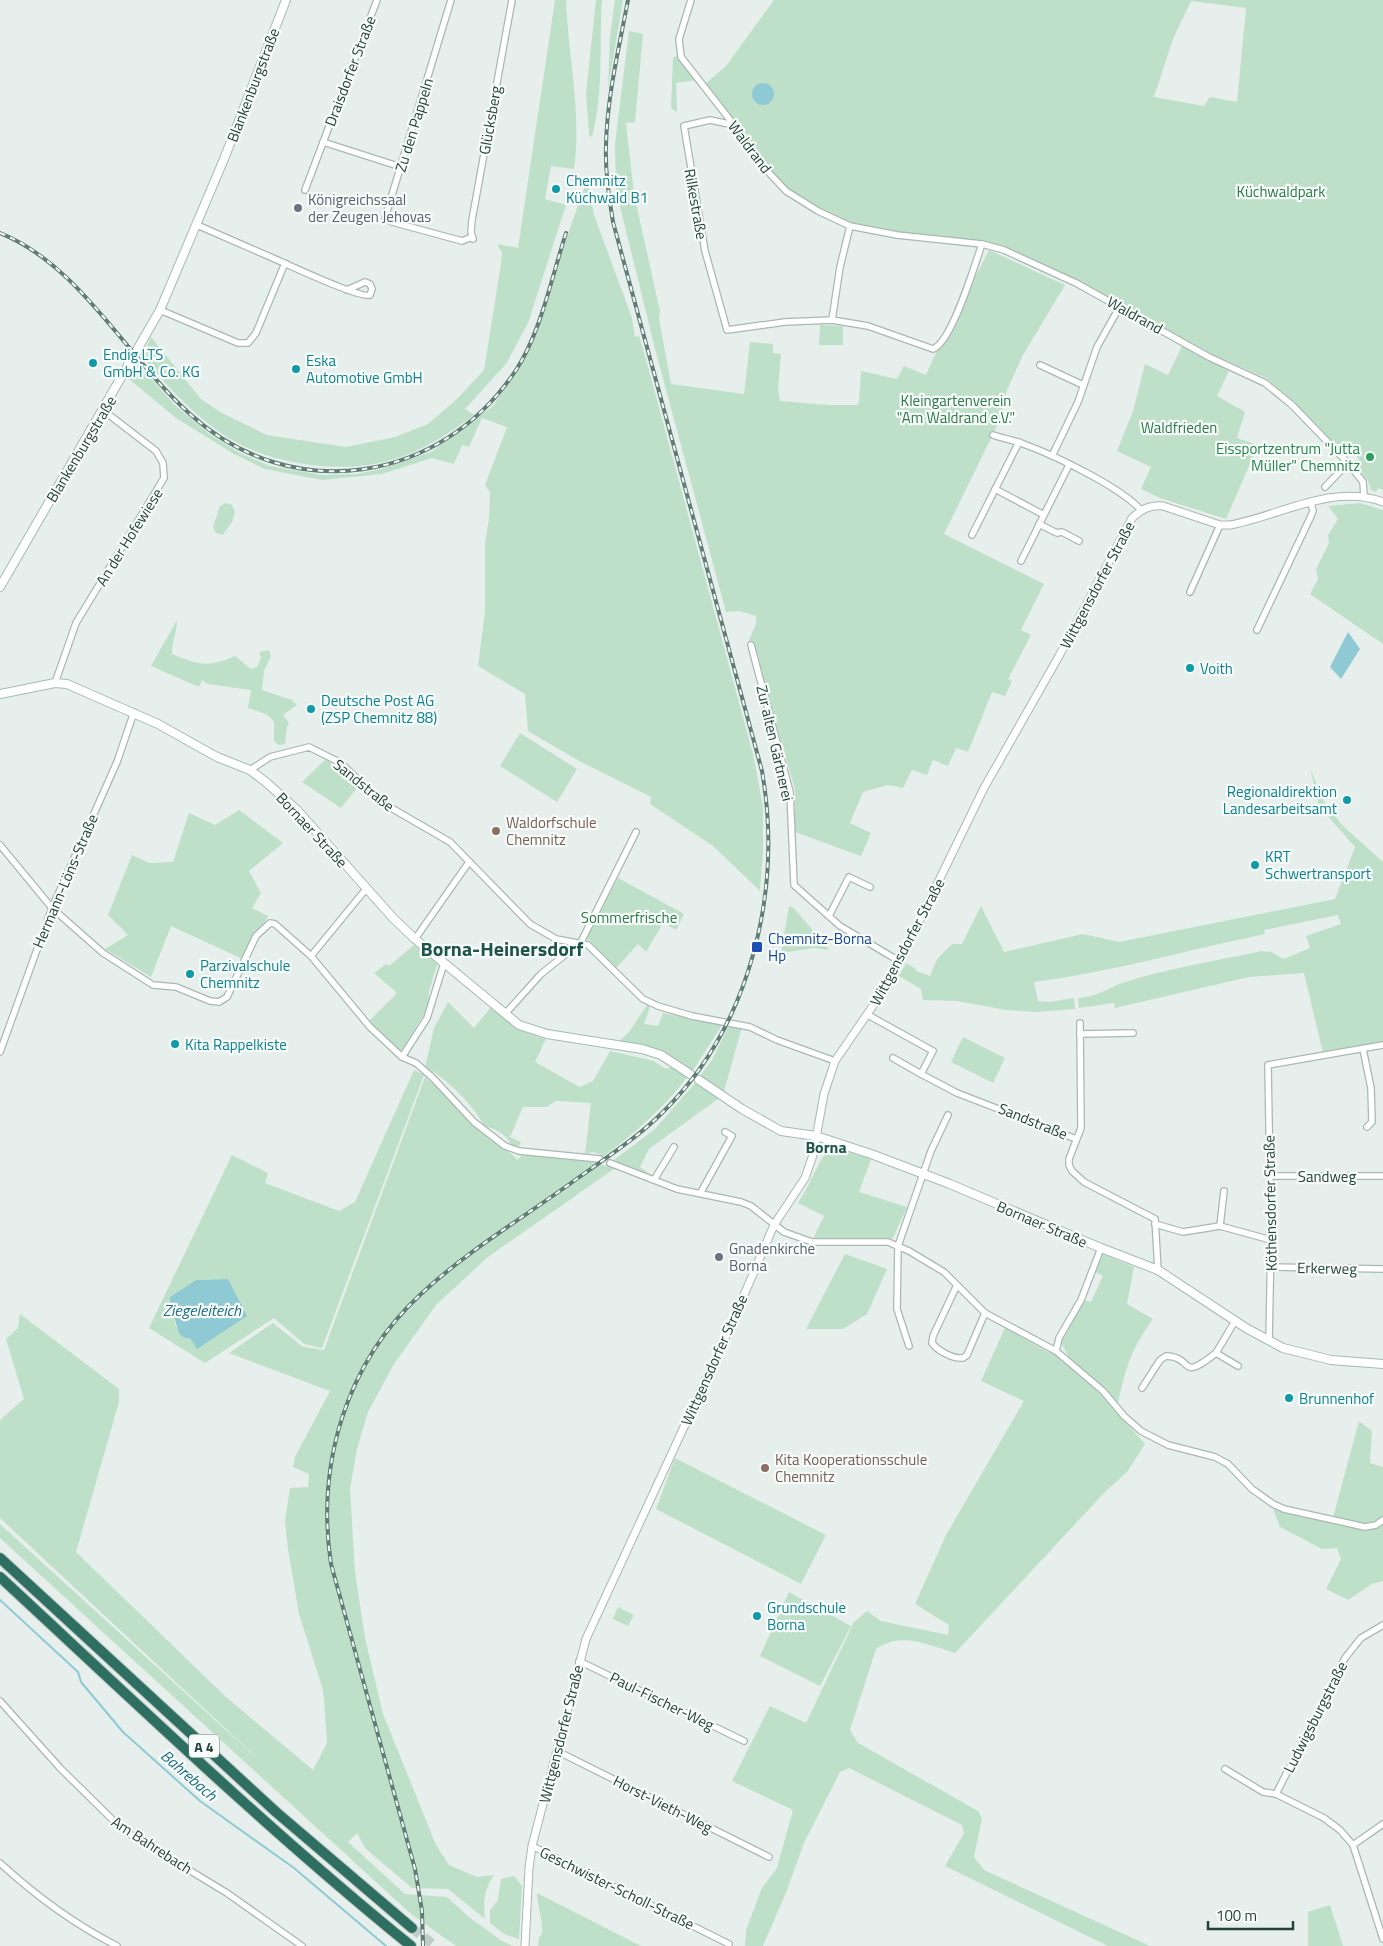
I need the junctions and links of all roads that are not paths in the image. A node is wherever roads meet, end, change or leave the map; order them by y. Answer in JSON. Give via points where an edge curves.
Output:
{"nodes":[{"id":1,"x":286,"y":0,"type":"edge"},
{"id":2,"x":377,"y":0,"type":"edge"},
{"id":3,"x":451,"y":0,"type":"edge"},
{"id":4,"x":512,"y":0,"type":"edge"},
{"id":5,"x":691,"y":0,"type":"edge"},
{"id":6,"x":734,"y":125,"type":"junction"},
{"id":7,"x":323,"y":142,"type":"junction"},
{"id":8,"x":401,"y":167,"type":"junction"},
{"id":9,"x":305,"y":190,"type":"dead end"},
{"id":10,"x":197,"y":225,"type":"junction"},
{"id":11,"x":850,"y":226,"type":"junction"},
{"id":12,"x":473,"y":238,"type":"joint"},
{"id":13,"x":982,"y":244,"type":"junction"},
{"id":14,"x":285,"y":263,"type":"junction"},
{"id":15,"x":347,"y":290,"type":"dead end"},
{"id":16,"x":1120,"y":306,"type":"junction"},
{"id":17,"x":160,"y":310,"type":"junction"},
{"id":18,"x":832,"y":320,"type":"junction"},
{"id":19,"x":1040,"y":365,"type":"dead end"},
{"id":20,"x":1083,"y":385,"type":"junction"},
{"id":21,"x":104,"y":411,"type":"junction"},
{"id":22,"x":993,"y":434,"type":"dead end"},
{"id":23,"x":1019,"y":442,"type":"junction"},
{"id":24,"x":1052,"y":456,"type":"junction"},
{"id":25,"x":1348,"y":463,"type":"junction"},
{"id":26,"x":1069,"y":465,"type":"junction"},
{"id":27,"x":1325,"y":487,"type":"dead end"},
{"id":28,"x":995,"y":489,"type":"junction"},
{"id":29,"x":1364,"y":497,"type":"junction"},
{"id":30,"x":1383,"y":502,"type":"edge"},
{"id":31,"x":1311,"y":503,"type":"junction"},
{"id":32,"x":1141,"y":510,"type":"junction"},
{"id":33,"x":1044,"y":515,"type":"junction"},
{"id":34,"x":1039,"y":524,"type":"junction"},
{"id":35,"x":1220,"y":525,"type":"junction"},
{"id":36,"x":972,"y":535,"type":"dead end"},
{"id":37,"x":1079,"y":541,"type":"dead end"},
{"id":38,"x":1021,"y":561,"type":"dead end"},
{"id":39,"x":0,"y":587,"type":"edge"},
{"id":40,"x":1190,"y":592,"type":"dead end"},
{"id":41,"x":1257,"y":630,"type":"dead end"},
{"id":42,"x":751,"y":645,"type":"dead end"},
{"id":43,"x":55,"y":683,"type":"junction"},
{"id":44,"x":0,"y":694,"type":"edge"},
{"id":45,"x":134,"y":712,"type":"junction"},
{"id":46,"x":250,"y":770,"type":"junction"},
{"id":47,"x":636,"y":832,"type":"dead end"},
{"id":48,"x":0,"y":845,"type":"edge"},
{"id":49,"x":469,"y":862,"type":"junction"},
{"id":50,"x":870,"y":887,"type":"dead end"},
{"id":51,"x":366,"y":889,"type":"junction"},
{"id":52,"x":52,"y":908,"type":"junction"},
{"id":53,"x":829,"y":916,"type":"junction"},
{"id":54,"x":414,"y":939,"type":"junction"},
{"id":55,"x":581,"y":942,"type":"junction"},
{"id":56,"x":311,"y":956,"type":"junction"},
{"id":57,"x":444,"y":962,"type":"junction"},
{"id":58,"x":899,"y":962,"type":"junction"},
{"id":59,"x":505,"y":1014,"type":"junction"},
{"id":60,"x":868,"y":1015,"type":"junction"},
{"id":61,"x":1080,"y":1024,"type":"dead end"},
{"id":62,"x":1133,"y":1033,"type":"dead end"},
{"id":63,"x":1080,"y":1034,"type":"junction"},
{"id":64,"x":1383,"y":1045,"type":"edge"},
{"id":65,"x":1363,"y":1049,"type":"junction"},
{"id":66,"x":0,"y":1052,"type":"edge"},
{"id":67,"x":402,"y":1057,"type":"junction"},
{"id":68,"x":893,"y":1058,"type":"dead end"},
{"id":69,"x":836,"y":1061,"type":"junction"},
{"id":70,"x":690,"y":1074,"type":"dead end"},
{"id":71,"x":921,"y":1074,"type":"junction"},
{"id":72,"x":699,"y":1080,"type":"dead end"},
{"id":73,"x":948,"y":1115,"type":"dead end"},
{"id":74,"x":1367,"y":1127,"type":"dead end"},
{"id":75,"x":725,"y":1132,"type":"dead end"},
{"id":76,"x":816,"y":1136,"type":"junction"},
{"id":77,"x":1076,"y":1139,"type":"junction"},
{"id":78,"x":674,"y":1147,"type":"dead end"},
{"id":79,"x":600,"y":1159,"type":"dead end"},
{"id":80,"x":610,"y":1163,"type":"dead end"},
{"id":81,"x":924,"y":1174,"type":"junction"},
{"id":82,"x":1270,"y":1176,"type":"junction"},
{"id":83,"x":1383,"y":1176,"type":"edge"},
{"id":84,"x":654,"y":1180,"type":"junction"},
{"id":85,"x":1224,"y":1191,"type":"dead end"},
{"id":86,"x":702,"y":1192,"type":"junction"},
{"id":87,"x":1155,"y":1224,"type":"junction"},
{"id":88,"x":774,"y":1225,"type":"junction"},
{"id":89,"x":1220,"y":1226,"type":"junction"},
{"id":90,"x":1271,"y":1240,"type":"junction"},
{"id":91,"x":898,"y":1246,"type":"junction"},
{"id":92,"x":1101,"y":1248,"type":"junction"},
{"id":93,"x":1271,"y":1267,"type":"junction"},
{"id":94,"x":1383,"y":1268,"type":"edge"},
{"id":95,"x":1158,"y":1270,"type":"junction"},
{"id":96,"x":957,"y":1285,"type":"junction"},
{"id":97,"x":985,"y":1313,"type":"junction"},
{"id":98,"x":1235,"y":1321,"type":"junction"},
{"id":99,"x":1269,"y":1341,"type":"junction"},
{"id":100,"x":909,"y":1346,"type":"dead end"},
{"id":101,"x":1056,"y":1351,"type":"junction"},
{"id":102,"x":1216,"y":1352,"type":"junction"},
{"id":103,"x":1383,"y":1364,"type":"edge"},
{"id":104,"x":1238,"y":1366,"type":"dead end"},
{"id":105,"x":1142,"y":1388,"type":"dead end"},
{"id":106,"x":1383,"y":1520,"type":"edge"},
{"id":107,"x":0,"y":1558,"type":"edge"},
{"id":108,"x":0,"y":1577,"type":"edge"},
{"id":109,"x":1383,"y":1625,"type":"edge"},
{"id":110,"x":579,"y":1661,"type":"junction"},
{"id":111,"x":0,"y":1701,"type":"edge"},
{"id":112,"x":744,"y":1741,"type":"dead end"},
{"id":113,"x":557,"y":1751,"type":"junction"},
{"id":114,"x":1225,"y":1770,"type":"dead end"},
{"id":115,"x":1276,"y":1794,"type":"junction"},
{"id":116,"x":1383,"y":1824,"type":"edge"},
{"id":117,"x":1354,"y":1845,"type":"junction"},
{"id":118,"x":532,"y":1846,"type":"junction"},
{"id":119,"x":769,"y":1857,"type":"dead end"},
{"id":120,"x":0,"y":1863,"type":"edge"},
{"id":121,"x":412,"y":1928,"type":"tunnel mouth"},
{"id":122,"x":1383,"y":1939,"type":"edge"},
{"id":123,"x":729,"y":1944,"type":"dead end"},
{"id":124,"x":117,"y":1946,"type":"edge"},
{"id":125,"x":302,"y":1946,"type":"edge"},
{"id":126,"x":411,"y":1946,"type":"edge"},
{"id":127,"x":525,"y":1946,"type":"edge"}],
"edges":[{"from":1,"to":10,"type":"main road","name":"Blankenburgstraße"},
{"from":2,"to":7,"type":"street","name":"Draisdorfer Straße"},
{"from":3,"to":8,"type":"street","name":"Zu den Pappeln"},
{"from":4,"to":12,"type":"street","name":"Glücksberg","via":[[472,220]]},
{"from":5,"to":6,"type":"street","name":"Waldrand","via":[[679,39],[681,57]]},
{"from":6,"to":11,"type":"street","name":"Waldrand","via":[[760,163],[786,191]]},
{"from":6,"to":18,"type":"street","name":"Rilkestraße","via":[[710,120],[684,126],[705,251],[727,330]]},
{"from":7,"to":8,"type":"street","name":"Draisdorfer Straße"},
{"from":7,"to":9,"type":"street","name":"Draisdorfer Straße"},
{"from":8,"to":12,"type":"street","name":"Zu den Pappeln","via":[[385,218],[462,241]]},
{"from":10,"to":14,"type":"street"},
{"from":10,"to":17,"type":"main road","name":"Blankenburgstraße"},
{"from":11,"to":13,"type":"street","name":"Waldrand","via":[[897,236]]},
{"from":11,"to":18,"type":"street"},
{"from":13,"to":16,"type":"street","name":"Waldrand","via":[[1034,263]]},
{"from":13,"to":18,"type":"street","via":[[969,287],[940,344],[933,349],[868,326]]},
{"from":14,"to":15,"type":"street"},
{"from":14,"to":17,"type":"street","via":[[254,337],[248,343],[238,343]]},
{"from":16,"to":20,"type":"street","via":[[1097,347]]},
{"from":16,"to":25,"type":"street","name":"Waldrand","via":[[1209,357],[1265,383],[1292,404]]},
{"from":17,"to":21,"type":"main road","name":"Blankenburgstraße"},
{"from":19,"to":20,"type":"street"},
{"from":20,"to":24,"type":"street"},
{"from":21,"to":39,"type":"main road","name":"Blankenburgstraße"},
{"from":21,"to":43,"type":"street","name":"An der Hofewiese","via":[[156,451],[163,463],[164,478],[76,623]]},
{"from":22,"to":23,"type":"street"},
{"from":23,"to":24,"type":"street"},
{"from":23,"to":28,"type":"street"},
{"from":24,"to":26,"type":"street"},
{"from":25,"to":27,"type":"street"},
{"from":25,"to":29,"type":"street","name":"Waldrand","via":[[1363,482]]},
{"from":26,"to":32,"type":"street","via":[[1130,498]]},
{"from":26,"to":33,"type":"street"},
{"from":28,"to":33,"type":"street"},
{"from":28,"to":36,"type":"street"},
{"from":29,"to":30,"type":"street","name":"Wittgensdorfer Straße"},
{"from":29,"to":31,"type":"street","name":"Wittgensdorfer Straße","via":[[1340,496]]},
{"from":31,"to":35,"type":"street","name":"Wittgensdorfer Straße","via":[[1243,523]]},
{"from":31,"to":41,"type":"street","via":[[1311,516]]},
{"from":32,"to":35,"type":"street","name":"Wittgensdorfer Straße","via":[[1153,505],[1163,506]]},
{"from":32,"to":58,"type":"street","name":"Wittgensdorfer Straße","via":[[1132,518],[984,788]]},
{"from":33,"to":34,"type":"street"},
{"from":34,"to":37,"type":"street"},
{"from":34,"to":38,"type":"street"},
{"from":35,"to":40,"type":"street"},
{"from":42,"to":53,"type":"street","name":"Zur alten Gärtnerei","via":[[790,792],[794,885]]},
{"from":43,"to":44,"type":"main road","name":"Bornaer Straße"},
{"from":43,"to":45,"type":"main road","name":"Bornaer Straße","via":[[67,684]]},
{"from":45,"to":46,"type":"main road","name":"Bornaer Straße","via":[[217,757]]},
{"from":45,"to":52,"type":"street","name":"Hermann-Löns-Straße","via":[[117,762]]},
{"from":46,"to":49,"type":"street","name":"Sandstraße","via":[[270,757],[309,748],[340,763],[381,802],[450,842]]},
{"from":46,"to":51,"type":"main road","name":"Bornaer Straße","via":[[297,810]]},
{"from":47,"to":55,"type":"street"},
{"from":48,"to":52,"type":"street"},
{"from":49,"to":54,"type":"street"},
{"from":49,"to":55,"type":"street","name":"Sandstraße","via":[[530,924],[556,939]]},
{"from":50,"to":53,"type":"street","via":[[849,876]]},
{"from":51,"to":54,"type":"main road","name":"Bornaer Straße"},
{"from":51,"to":56,"type":"street"},
{"from":52,"to":56,"type":"street","via":[[103,953],[153,985],[176,987],[210,1002],[219,1002],[227,997],[256,936],[270,923]]},
{"from":52,"to":66,"type":"street","name":"Hermann-Löns-Straße"},
{"from":53,"to":58,"type":"street","name":"Zur alten Gärtnerei"},
{"from":54,"to":57,"type":"main road","name":"Bornaer Straße"},
{"from":55,"to":59,"type":"street","via":[[537,979]]},
{"from":55,"to":69,"type":"street","name":"Sandstraße","via":[[597,952],[638,996],[651,1003],[692,1016],[750,1027]]},
{"from":56,"to":67,"type":"street","via":[[370,1027]]},
{"from":57,"to":59,"type":"main road","name":"Bornaer Straße"},
{"from":57,"to":67,"type":"street","via":[[427,1018]]},
{"from":58,"to":60,"type":"street","name":"Wittgensdorfer Straße"},
{"from":59,"to":70,"type":"main road","name":"Bornaer Straße","via":[[519,1025],[547,1034],[661,1055]]},
{"from":60,"to":69,"type":"street","name":"Wittgensdorfer Straße"},
{"from":60,"to":71,"type":"street","via":[[934,1051]]},
{"from":61,"to":63,"type":"street"},
{"from":62,"to":63,"type":"street"},
{"from":63,"to":77,"type":"street","via":[[1080,1128]]},
{"from":64,"to":65,"type":"street"},
{"from":65,"to":74,"type":"street","via":[[1372,1097],[1372,1122]]},
{"from":65,"to":82,"type":"street","name":"Köthensdorfer Straße","via":[[1268,1065]]},
{"from":67,"to":79,"type":"street","via":[[416,1063],[474,1122],[505,1146],[519,1151]]},
{"from":68,"to":71,"type":"street","name":"Sandstraße"},
{"from":69,"to":76,"type":"street","name":"Wittgensdorfer Straße","via":[[824,1094]]},
{"from":71,"to":77,"type":"street","name":"Sandstraße","via":[[957,1093]]},
{"from":72,"to":76,"type":"main road","name":"Bornaer Straße","via":[[772,1127],[786,1133]]},
{"from":73,"to":81,"type":"street"},
{"from":75,"to":86,"type":"street","via":[[732,1136]]},
{"from":76,"to":81,"type":"main road","name":"Bornaer Straße"},
{"from":76,"to":88,"type":"street","name":"Wittgensdorfer Straße","via":[[805,1178]]},
{"from":77,"to":87,"type":"street","name":"Sandstraße","via":[[1069,1159],[1072,1172],[1084,1182],[1155,1219]]},
{"from":78,"to":84,"type":"street"},
{"from":80,"to":84,"type":"street"},
{"from":81,"to":91,"type":"street"},
{"from":81,"to":92,"type":"main road","name":"Bornaer Straße"},
{"from":82,"to":83,"type":"street","name":"Sandweg"},
{"from":82,"to":90,"type":"street","name":"Köthensdorfer Straße"},
{"from":84,"to":86,"type":"street"},
{"from":85,"to":89,"type":"street"},
{"from":86,"to":88,"type":"street","via":[[751,1206]]},
{"from":87,"to":89,"type":"street","name":"Sandstraße","via":[[1183,1232]]},
{"from":87,"to":95,"type":"street"},
{"from":88,"to":91,"type":"street","via":[[812,1242],[874,1241]]},
{"from":88,"to":110,"type":"street","name":"Wittgensdorfer Straße","via":[[586,1638]]},
{"from":89,"to":90,"type":"street","name":"Sandstraße"},
{"from":90,"to":93,"type":"street","name":"Köthensdorfer Straße"},
{"from":91,"to":96,"type":"street","via":[[944,1272]]},
{"from":91,"to":100,"type":"street","via":[[897,1309]]},
{"from":92,"to":95,"type":"main road","name":"Bornaer Straße"},
{"from":92,"to":101,"type":"street"},
{"from":93,"to":94,"type":"street","name":"Erkerweg"},
{"from":93,"to":99,"type":"street","name":"Köthensdorfer Straße"},
{"from":95,"to":98,"type":"main road","name":"Bornaer Straße"},
{"from":96,"to":97,"type":"street"},
{"from":96,"to":97,"type":"street","via":[[933,1336],[932,1344],[936,1348],[958,1359],[964,1358]]},
{"from":97,"to":101,"type":"street"},
{"from":98,"to":99,"type":"main road","name":"Bornaer Straße"},
{"from":98,"to":102,"type":"street"},
{"from":99,"to":103,"type":"main road","name":"Bornaer Straße","via":[[1283,1348],[1331,1360]]},
{"from":101,"to":106,"type":"street","via":[[1103,1391],[1141,1431],[1168,1445],[1215,1457],[1228,1464],[1252,1489],[1273,1504],[1365,1527]]},
{"from":102,"to":104,"type":"street"},
{"from":102,"to":105,"type":"street","via":[[1195,1368],[1166,1356]]},
{"from":107,"to":121,"type":"highway","number":"A 4","via":[[276,1812]]},
{"from":108,"to":126,"type":"highway","number":"A 4","via":[[262,1818]]},
{"from":109,"to":115,"type":"street","name":"Ludwigsburgstraße","via":[[1361,1638],[1345,1658]]},
{"from":110,"to":112,"type":"street","name":"Paul-Fischer-Weg"},
{"from":110,"to":113,"type":"street","name":"Wittgensdorfer Straße"},
{"from":111,"to":125,"type":"street","name":"Am Bahrebach","via":[[61,1769],[123,1830],[227,1893]]},
{"from":113,"to":118,"type":"street","name":"Wittgensdorfer Straße"},
{"from":113,"to":119,"type":"street","name":"Horst-Vieth-Weg"},
{"from":114,"to":115,"type":"street","via":[[1263,1792]]},
{"from":115,"to":117,"type":"street","via":[[1324,1818]]},
{"from":116,"to":117,"type":"street"},
{"from":117,"to":122,"type":"street"},
{"from":118,"to":123,"type":"street","name":"Geschwister-Scholl-Straße"},
{"from":118,"to":127,"type":"street","name":"Wittgensdorfer Straße"},
{"from":120,"to":124,"type":"street","via":[[67,1917]]}]}
